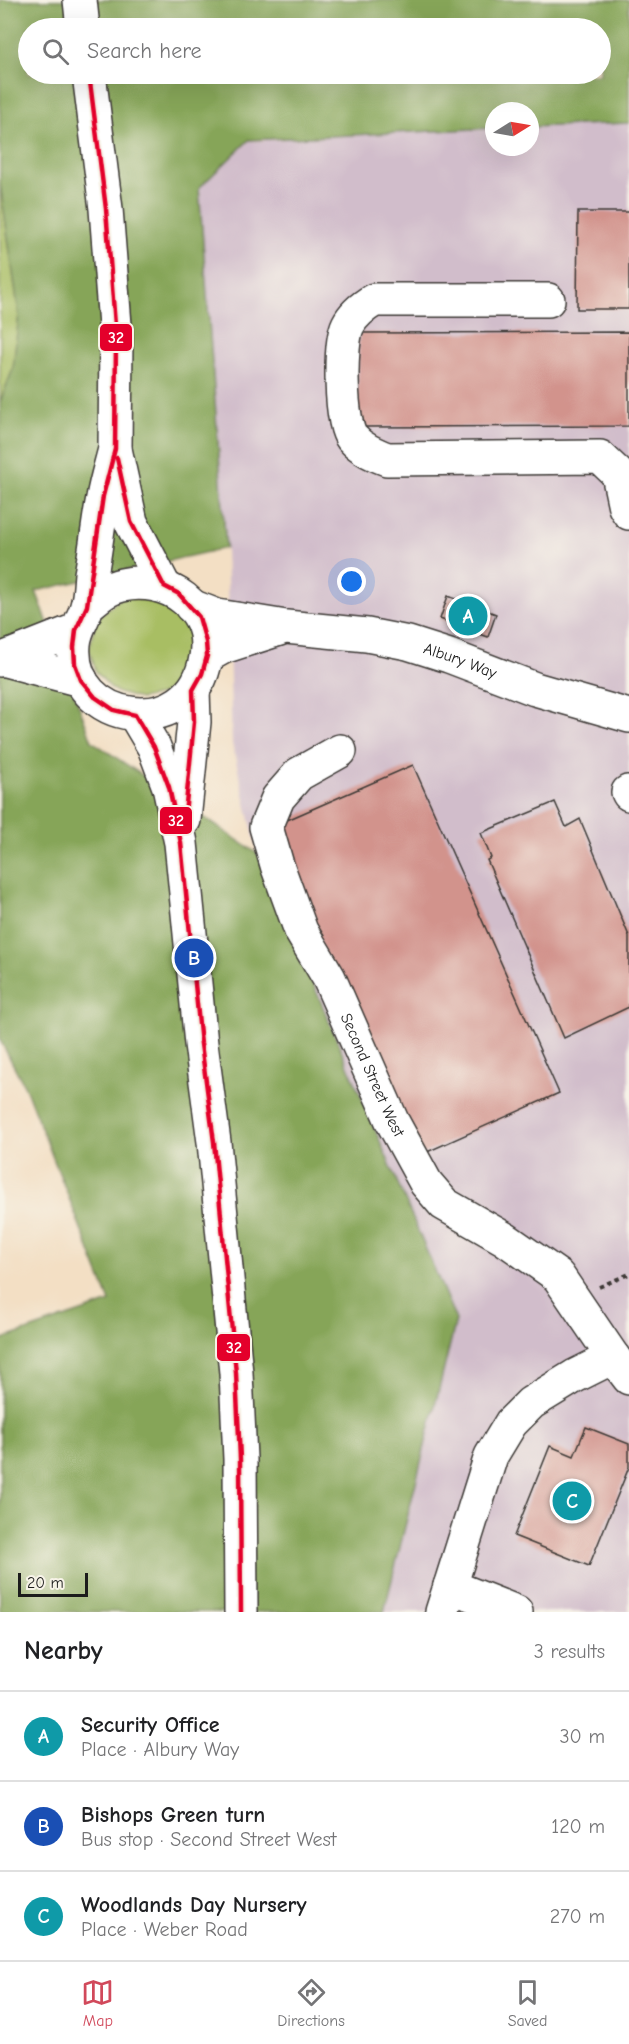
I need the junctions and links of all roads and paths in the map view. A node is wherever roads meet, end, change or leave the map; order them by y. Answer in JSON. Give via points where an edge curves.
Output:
{"nodes":[{"id":1,"x":80,"y":0,"type":"edge"},
{"id":2,"x":82,"y":18,"type":"edge"},
{"id":3,"x":90,"y":84,"type":"edge"},
{"id":4,"x":548,"y":300,"type":"dead end"},
{"id":5,"x":115,"y":449,"type":"junction"},
{"id":6,"x":629,"y":513,"type":"edge"},
{"id":7,"x":164,"y":586,"type":"junction"},
{"id":8,"x":191,"y":606,"type":"junction"},
{"id":9,"x":82,"y":618,"type":"junction"},
{"id":10,"x":286,"y":627,"type":"junction"},
{"id":11,"x":207,"y":656,"type":"junction"},
{"id":12,"x":1,"y":659,"type":"edge"},
{"id":13,"x":81,"y":680,"type":"junction"},
{"id":14,"x":192,"y":690,"type":"junction"},
{"id":15,"x":135,"y":715,"type":"junction"},
{"id":16,"x":629,"y":716,"type":"edge"},
{"id":17,"x":340,"y":751,"type":"dead end"},
{"id":18,"x":181,"y":843,"type":"junction"},
{"id":19,"x":621,"y":1368,"type":"edge"},
{"id":20,"x":446,"y":1599,"type":"edge"},
{"id":21,"x":241,"y":1612,"type":"edge"},
{"id":22,"x":516,"y":1612,"type":"edge"}],
"edges":[{"from":1,"to":2,"type":"main road"},
{"from":3,"to":5,"type":"main road","via":[[106,209],[116,338]]},
{"from":4,"to":6,"type":"main road","via":[[375,300],[359,309],[348,325],[342,347],[344,417],[351,436],[367,452],[387,459],[600,457],[618,474]]},
{"from":5,"to":7,"type":"main road","via":[[131,522]]},
{"from":5,"to":9,"type":"main road"},
{"from":7,"to":8,"type":"main road"},
{"from":7,"to":9,"type":"main road","via":[[142,582],[104,591]]},
{"from":8,"to":10,"type":"main road","name":"Albury Way","via":[[217,616]]},
{"from":8,"to":11,"type":"main road","via":[[204,629]]},
{"from":9,"to":12,"type":"main road"},
{"from":9,"to":13,"type":"main road","via":[[74,647]]},
{"from":10,"to":11,"type":"main road","name":"Albury Way"},
{"from":10,"to":16,"type":"main road","name":"Albury Way","via":[[408,643],[534,689]]},
{"from":11,"to":14,"type":"main road"},
{"from":12,"to":13,"type":"main road"},
{"from":13,"to":15,"type":"main road","via":[[95,698],[114,710]]},
{"from":14,"to":15,"type":"main road","via":[[167,710]]},
{"from":14,"to":18,"type":"main road","via":[[194,722]]},
{"from":15,"to":18,"type":"main road","via":[[154,747],[170,787]]},
{"from":17,"to":19,"type":"main road","name":"Second Street West","via":[[299,774],[278,798],[266,827],[301,931],[329,978],[392,1121],[426,1183],[444,1204],[558,1276]]},
{"from":18,"to":21,"type":"main road","via":[[236,1373]]},
{"from":19,"to":20,"type":"main road","via":[[575,1376],[531,1403],[511,1423],[491,1456]]},
{"from":20,"to":22,"type":"main road"}]}
